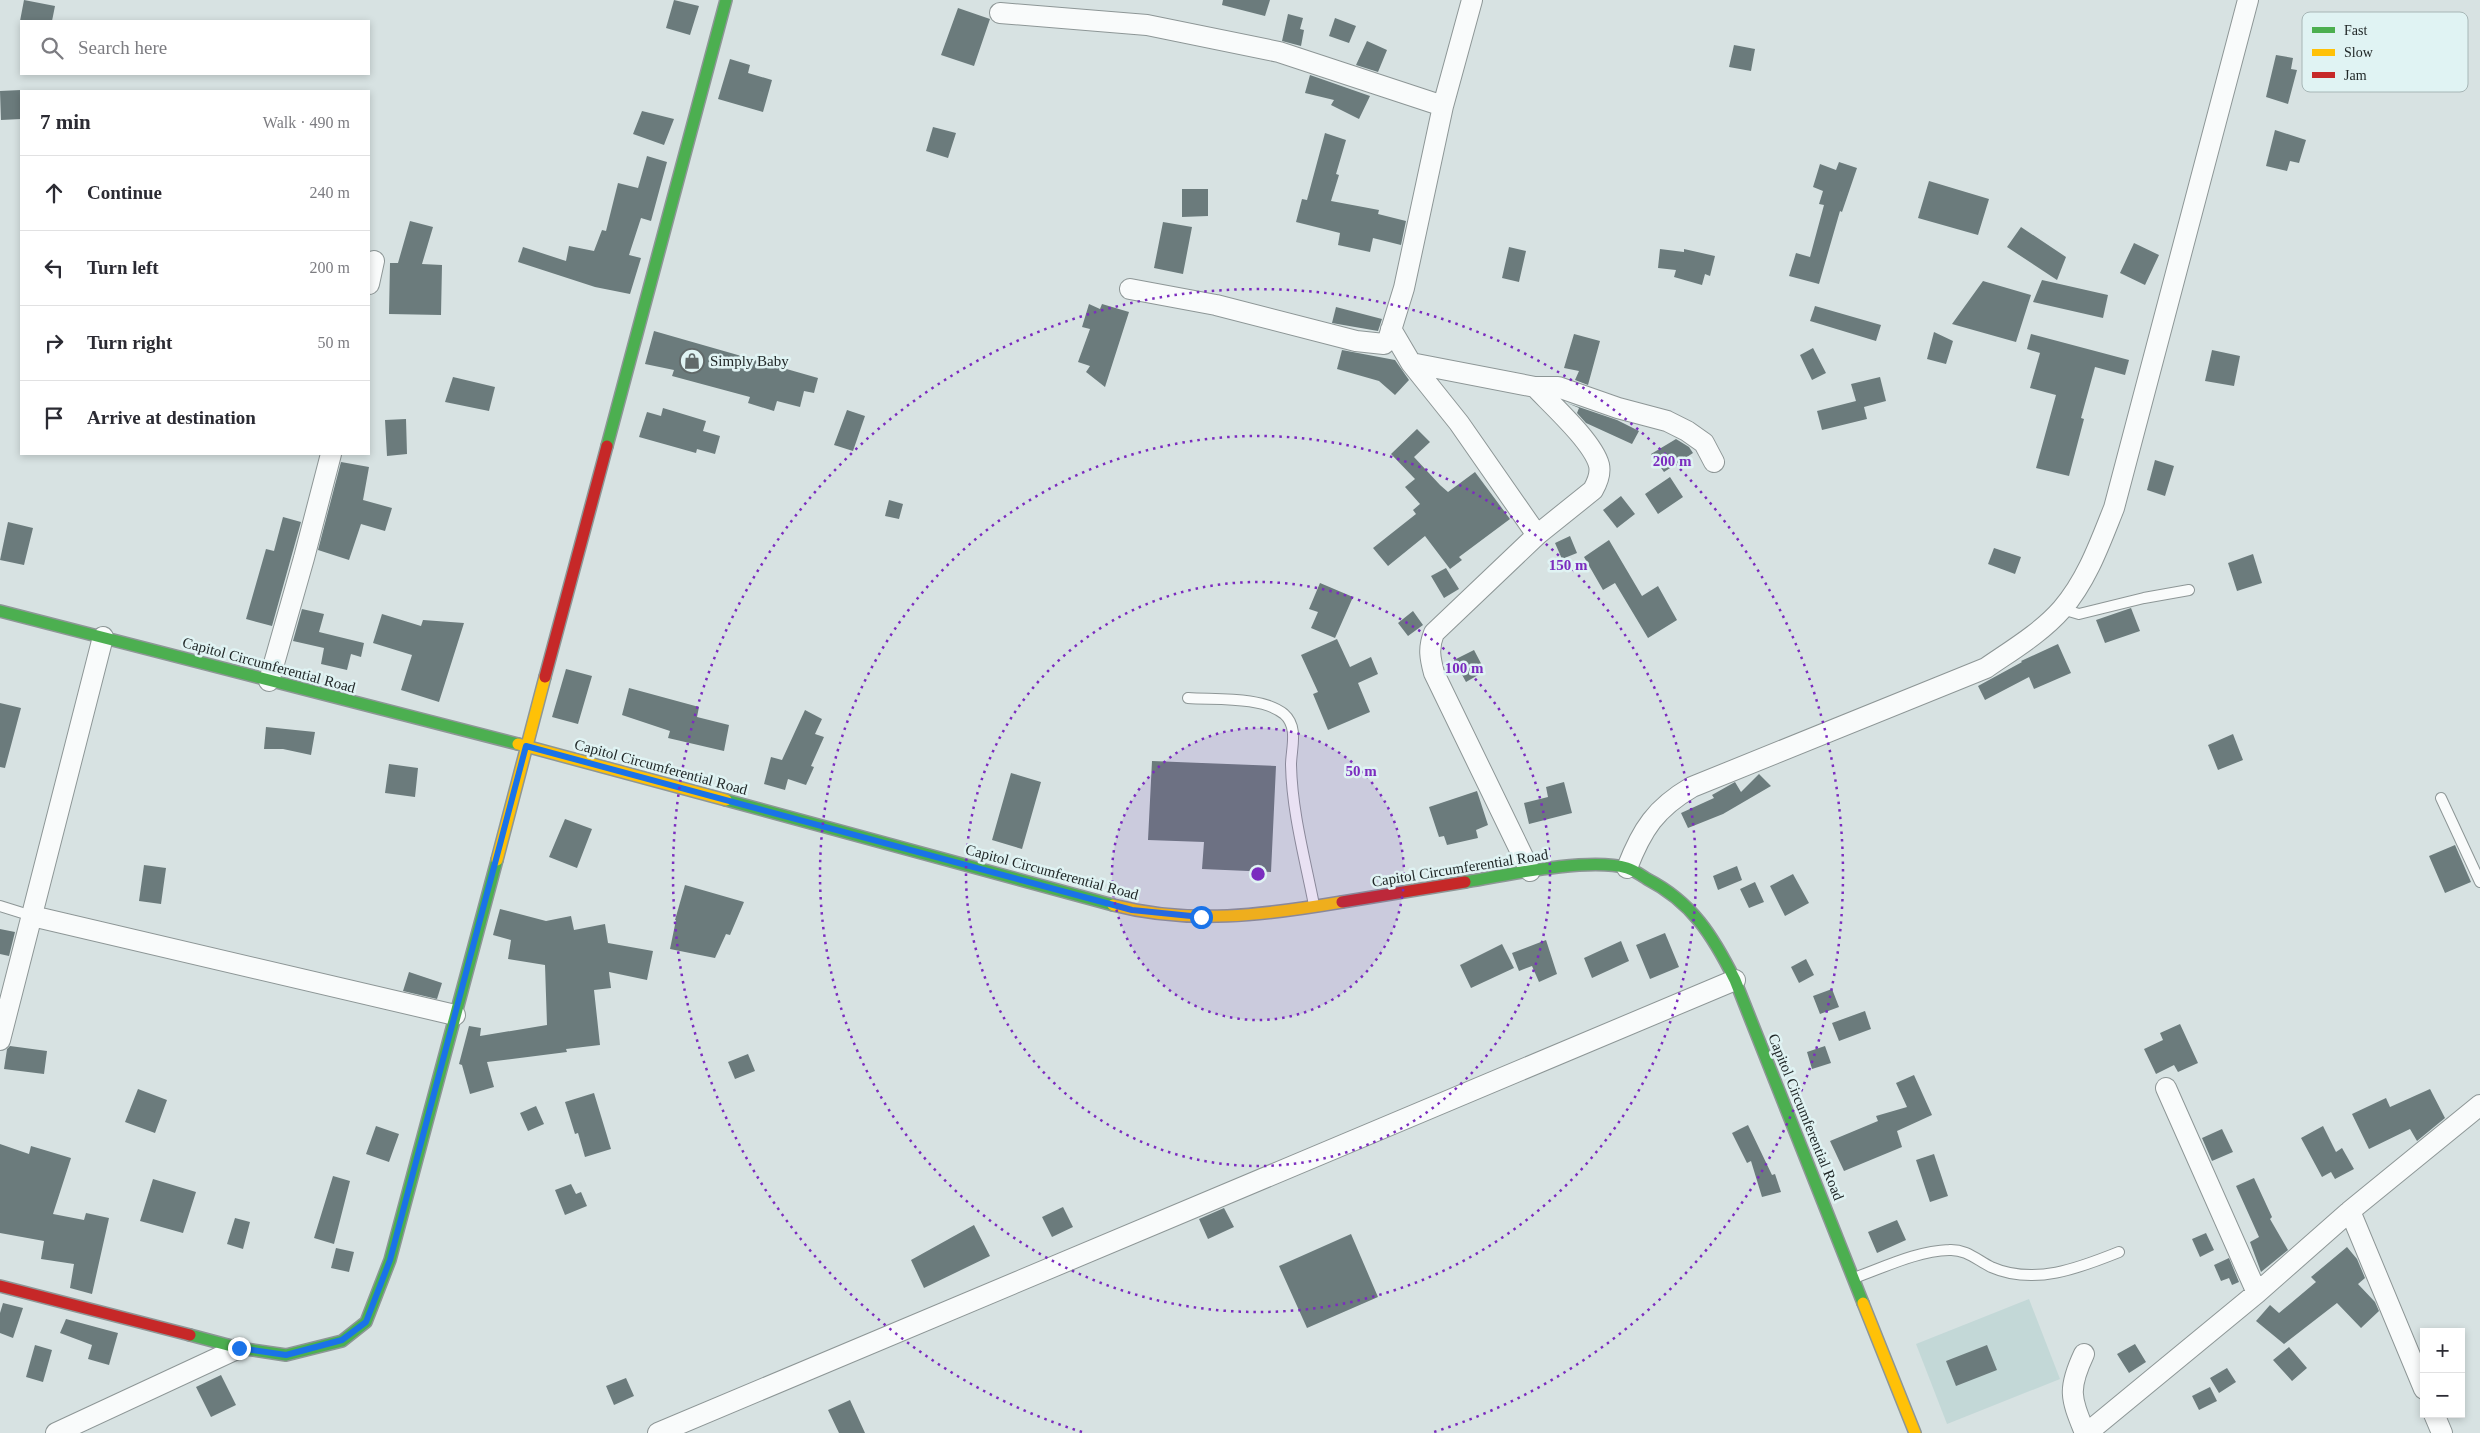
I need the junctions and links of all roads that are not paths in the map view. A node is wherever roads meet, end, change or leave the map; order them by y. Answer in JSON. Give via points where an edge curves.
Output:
{"nodes":[{"id":1,"x":726,"y":0,"type":"edge"},
{"id":2,"x":1472,"y":0,"type":"edge"},
{"id":3,"x":2248,"y":0,"type":"edge"},
{"id":4,"x":1000,"y":14,"type":"dead end"},
{"id":5,"x":1444,"y":106,"type":"junction"},
{"id":6,"x":374,"y":261,"type":"dead end"},
{"id":7,"x":370,"y":279,"type":"edge"},
{"id":8,"x":1130,"y":289,"type":"dead end"},
{"id":9,"x":1391,"y":329,"type":"junction"},
{"id":10,"x":1411,"y":363,"type":"junction"},
{"id":11,"x":1535,"y":387,"type":"junction"},
{"id":12,"x":331,"y":455,"type":"edge"},
{"id":13,"x":1714,"y":462,"type":"dead end"},
{"id":14,"x":1537,"y":535,"type":"junction"},
{"id":15,"x":2189,"y":590,"type":"dead end"},
{"id":16,"x":2062,"y":609,"type":"junction"},
{"id":17,"x":0,"y":610,"type":"edge"},
{"id":18,"x":103,"y":637,"type":"junction"},
{"id":19,"x":269,"y":681,"type":"junction"},
{"id":20,"x":1188,"y":698,"type":"dead end"},
{"id":21,"x":526,"y":746,"type":"junction"},
{"id":22,"x":2441,"y":798,"type":"dead end"},
{"id":23,"x":1627,"y":868,"type":"junction"},
{"id":24,"x":1530,"y":871,"type":"junction"},
{"id":25,"x":2480,"y":882,"type":"edge"},
{"id":26,"x":0,"y":906,"type":"edge"},
{"id":27,"x":1314,"y":907,"type":"junction"},
{"id":28,"x":32,"y":916,"type":"junction"},
{"id":29,"x":1735,"y":980,"type":"junction"},
{"id":30,"x":455,"y":1015,"type":"junction"},
{"id":31,"x":0,"y":1040,"type":"edge"},
{"id":32,"x":2166,"y":1088,"type":"dead end"},
{"id":33,"x":2480,"y":1105,"type":"edge"},
{"id":34,"x":2350,"y":1211,"type":"junction"},
{"id":35,"x":2120,"y":1252,"type":"dead end"},
{"id":36,"x":1854,"y":1278,"type":"junction"},
{"id":37,"x":0,"y":1286,"type":"edge"},
{"id":38,"x":2257,"y":1293,"type":"junction"},
{"id":39,"x":239,"y":1348,"type":"junction"},
{"id":40,"x":2084,"y":1354,"type":"dead end"},
{"id":41,"x":2420,"y":1379,"type":"edge"},
{"id":42,"x":2436,"y":1418,"type":"edge"},
{"id":43,"x":56,"y":1433,"type":"edge"},
{"id":44,"x":658,"y":1433,"type":"edge"},
{"id":45,"x":1915,"y":1433,"type":"edge"},
{"id":46,"x":2086,"y":1433,"type":"edge"},
{"id":47,"x":2442,"y":1433,"type":"edge"}],
"edges":[{"from":1,"to":21,"type":"main road"},
{"from":2,"to":5,"type":"street"},
{"from":3,"to":16,"type":"street","via":[[2114,508],[2090,567]]},
{"from":4,"to":5,"type":"street","via":[[1147,25],[1270,50]]},
{"from":5,"to":9,"type":"street","via":[[1404,288]]},
{"from":6,"to":7,"type":"street"},
{"from":8,"to":9,"type":"street","via":[[1216,305],[1379,345],[1387,342]]},
{"from":9,"to":10,"type":"street"},
{"from":10,"to":11,"type":"street"},
{"from":10,"to":14,"type":"street","via":[[1459,423]]},
{"from":11,"to":13,"type":"street","via":[[1558,387],[1666,421],[1704,443]]},
{"from":11,"to":14,"type":"street","via":[[1591,448],[1599,465],[1598,480],[1593,490]]},
{"from":12,"to":19,"type":"street"},
{"from":14,"to":24,"type":"street","via":[[1434,633],[1430,644],[1434,673]]},
{"from":15,"to":16,"type":"lane","via":[[2079,614]]},
{"from":16,"to":23,"type":"street","via":[[2025,641],[1986,668],[1692,787],[1660,810],[1646,826]]},
{"from":17,"to":18,"type":"main road","name":"Capitol Circumferential Road"},
{"from":18,"to":19,"type":"main road","name":"Capitol Circumferential Road"},
{"from":18,"to":28,"type":"street"},
{"from":19,"to":21,"type":"main road","name":"Capitol Circumferential Road"},
{"from":20,"to":27,"type":"lane","via":[[1257,702],[1287,716],[1294,741],[1291,764],[1294,797]]},
{"from":21,"to":27,"type":"main road","name":"Capitol Circumferential Road","via":[[1132,910],[1201,917],[1265,915]]},
{"from":21,"to":30,"type":"main road"},
{"from":22,"to":25,"type":"lane"},
{"from":23,"to":24,"type":"main road","name":"Capitol Circumferential Road","via":[[1590,865]]},
{"from":23,"to":29,"type":"main road","name":"Capitol Circumferential Road","via":[[1662,886],[1694,912],[1718,946]]},
{"from":24,"to":27,"type":"main road","name":"Capitol Circumferential Road"},
{"from":26,"to":28,"type":"lane"},
{"from":28,"to":30,"type":"street"},
{"from":28,"to":31,"type":"street"},
{"from":29,"to":36,"type":"main road","name":"Capitol Circumferential Road"},
{"from":29,"to":44,"type":"street"},
{"from":30,"to":39,"type":"main road","via":[[390,1260],[366,1322],[342,1340],[302,1352],[286,1355]]},
{"from":32,"to":38,"type":"street"},
{"from":33,"to":34,"type":"street"},
{"from":34,"to":38,"type":"street"},
{"from":34,"to":41,"type":"street"},
{"from":35,"to":36,"type":"lane","via":[[2078,1268],[2050,1275],[2024,1276],[1991,1267],[1969,1253],[1951,1250],[1923,1254]]},
{"from":36,"to":45,"type":"main road","name":"Capitol Circumferential Road"},
{"from":37,"to":39,"type":"main road"},
{"from":38,"to":46,"type":"street"},
{"from":39,"to":43,"type":"street"},
{"from":40,"to":46,"type":"street","via":[[2075,1372],[2072,1389],[2073,1404]]},
{"from":42,"to":47,"type":"street"}]}
